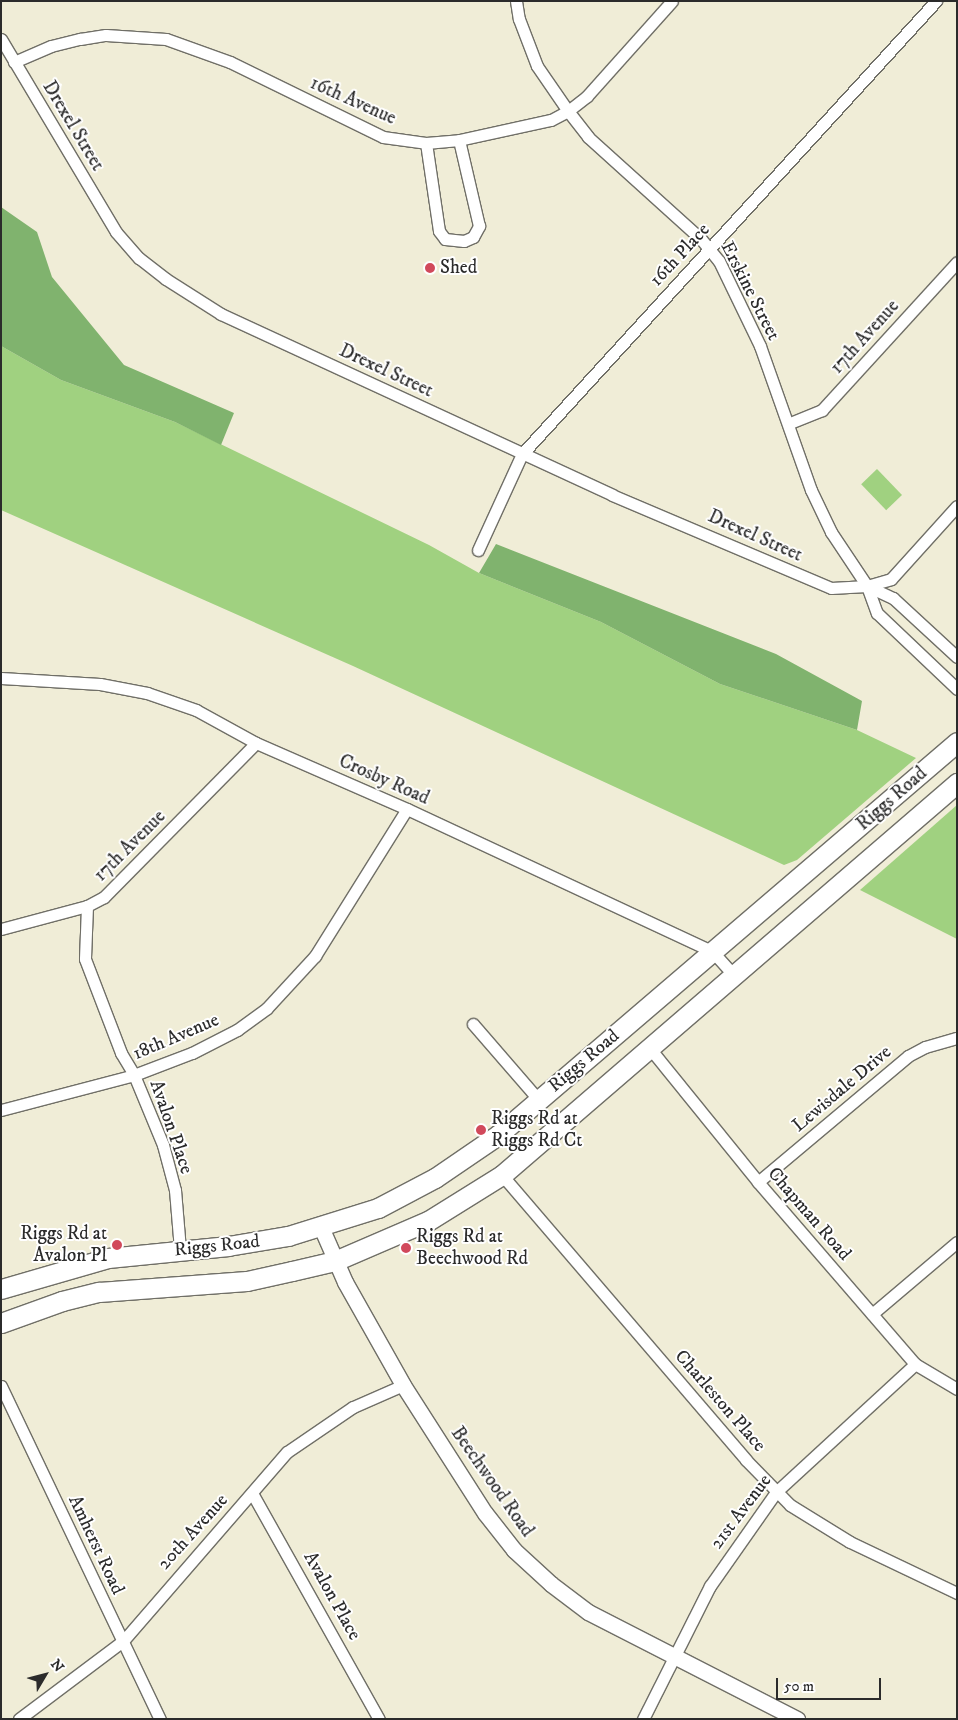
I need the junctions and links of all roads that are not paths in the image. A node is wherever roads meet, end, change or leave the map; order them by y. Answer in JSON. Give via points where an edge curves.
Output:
{"nodes":[{"id":1,"x":516,"y":1,"type":"edge"},
{"id":2,"x":672,"y":1,"type":"edge"},
{"id":3,"x":936,"y":1,"type":"edge"},
{"id":4,"x":1,"y":39,"type":"edge"},
{"id":5,"x":14,"y":62,"type":"junction"},
{"id":6,"x":568,"y":111,"type":"junction"},
{"id":7,"x":459,"y":140,"type":"junction"},
{"id":8,"x":426,"y":143,"type":"junction"},
{"id":9,"x":710,"y":248,"type":"junction"},
{"id":10,"x":957,"y":262,"type":"edge"},
{"id":11,"x":790,"y":423,"type":"junction"},
{"id":12,"x":522,"y":454,"type":"junction"},
{"id":13,"x":957,"y":506,"type":"edge"},
{"id":14,"x":478,"y":550,"type":"dead end"},
{"id":15,"x":867,"y":586,"type":"junction"},
{"id":16,"x":957,"y":657,"type":"edge"},
{"id":17,"x":1,"y":678,"type":"edge"},
{"id":18,"x":957,"y":689,"type":"edge"},
{"id":19,"x":957,"y":742,"type":"edge"},
{"id":20,"x":256,"y":743,"type":"junction"},
{"id":21,"x":957,"y":783,"type":"edge"},
{"id":22,"x":407,"y":809,"type":"junction"},
{"id":23,"x":87,"y":906,"type":"junction"},
{"id":24,"x":1,"y":929,"type":"edge"},
{"id":25,"x":712,"y":951,"type":"junction"},
{"id":26,"x":732,"y":973,"type":"junction"},
{"id":27,"x":473,"y":1024,"type":"dead end"},
{"id":28,"x":957,"y":1038,"type":"edge"},
{"id":29,"x":648,"y":1046,"type":"junction"},
{"id":30,"x":134,"y":1074,"type":"junction"},
{"id":31,"x":538,"y":1099,"type":"junction"},
{"id":32,"x":1,"y":1110,"type":"edge"},
{"id":33,"x":502,"y":1175,"type":"junction"},
{"id":34,"x":758,"y":1182,"type":"junction"},
{"id":35,"x":321,"y":1227,"type":"junction"},
{"id":36,"x":957,"y":1242,"type":"edge"},
{"id":37,"x":180,"y":1250,"type":"junction"},
{"id":38,"x":335,"y":1261,"type":"junction"},
{"id":39,"x":1,"y":1289,"type":"edge"},
{"id":40,"x":872,"y":1314,"type":"junction"},
{"id":41,"x":1,"y":1323,"type":"edge"},
{"id":42,"x":915,"y":1364,"type":"junction"},
{"id":43,"x":403,"y":1385,"type":"junction"},
{"id":44,"x":1,"y":1386,"type":"edge"},
{"id":45,"x":957,"y":1389,"type":"edge"},
{"id":46,"x":776,"y":1492,"type":"junction"},
{"id":47,"x":252,"y":1493,"type":"junction"},
{"id":48,"x":957,"y":1593,"type":"edge"},
{"id":49,"x":123,"y":1641,"type":"junction"},
{"id":50,"x":674,"y":1656,"type":"junction"},
{"id":51,"x":20,"y":1719,"type":"edge"},
{"id":52,"x":160,"y":1719,"type":"edge"},
{"id":53,"x":379,"y":1719,"type":"edge"},
{"id":54,"x":643,"y":1719,"type":"edge"},
{"id":55,"x":797,"y":1719,"type":"edge"}],
"edges":[{"from":1,"to":6,"type":"street","name":"Erskine Street","via":[[519,19],[537,66]]},
{"from":2,"to":6,"type":"street","name":"16th Avenue","via":[[587,96]]},
{"from":3,"to":9,"type":"street","name":"16th Place"},
{"from":4,"to":5,"type":"street","name":"Drexel Street"},
{"from":5,"to":8,"type":"street","name":"16th Avenue","via":[[51,46],[106,35],[166,39],[230,62],[374,133],[403,142]]},
{"from":5,"to":12,"type":"street","name":"Drexel Street","via":[[116,232],[152,269],[222,314]]},
{"from":6,"to":7,"type":"street","name":"16th Avenue","via":[[551,120]]},
{"from":6,"to":9,"type":"street","name":"Erskine Street","via":[[588,137]]},
{"from":7,"to":8,"type":"street","name":"16th Avenue"},
{"from":7,"to":8,"type":"street","via":[[478,226],[473,237],[464,241],[444,238],[439,231]]},
{"from":9,"to":11,"type":"street","name":"Erskine Street","via":[[746,314]]},
{"from":9,"to":12,"type":"street","name":"16th Place"},
{"from":10,"to":11,"type":"street","name":"17th Avenue","via":[[822,410]]},
{"from":11,"to":15,"type":"street","name":"Erskine Street","via":[[820,510]]},
{"from":12,"to":14,"type":"street","name":"16th Place"},
{"from":12,"to":15,"type":"street","name":"Drexel Street","via":[[831,588]]},
{"from":13,"to":15,"type":"street","via":[[891,579]]},
{"from":15,"to":16,"type":"street","name":"Drexel Street","via":[[893,598]]},
{"from":15,"to":18,"type":"street","via":[[877,613]]},
{"from":17,"to":20,"type":"street","name":"Crosby Road","via":[[100,684],[147,693],[196,710]]},
{"from":19,"to":25,"type":"main road","name":"Riggs Road"},
{"from":20,"to":22,"type":"street","name":"Crosby Road"},
{"from":20,"to":23,"type":"street","name":"17th Avenue","via":[[126,877],[104,897]]},
{"from":21,"to":26,"type":"main road","name":"Riggs Road"},
{"from":22,"to":25,"type":"street","name":"Crosby Road"},
{"from":22,"to":30,"type":"street","name":"18th Avenue","via":[[316,956],[280,997],[253,1019],[204,1048]]},
{"from":23,"to":24,"type":"street","name":"17th Avenue"},
{"from":23,"to":30,"type":"street","name":"Avalon Place","via":[[85,959],[121,1052]]},
{"from":25,"to":26,"type":"street","name":"Crosby Road"},
{"from":25,"to":31,"type":"main road","name":"Riggs Road"},
{"from":26,"to":29,"type":"main road","name":"Riggs Road"},
{"from":27,"to":31,"type":"street"},
{"from":28,"to":34,"type":"street","name":"Lewisdale Drive","via":[[925,1047],[908,1056]]},
{"from":29,"to":33,"type":"main road","name":"Riggs Road"},
{"from":29,"to":34,"type":"street","name":"Chapman Road"},
{"from":30,"to":32,"type":"street","name":"18th Avenue"},
{"from":30,"to":37,"type":"street","name":"Avalon Place","via":[[169,1165],[175,1190]]},
{"from":31,"to":35,"type":"main road","name":"Riggs Road","via":[[498,1135],[435,1178],[378,1208]]},
{"from":33,"to":38,"type":"main road","name":"Riggs Road","via":[[428,1221]]},
{"from":33,"to":46,"type":"street","name":"Charleston Place"},
{"from":34,"to":40,"type":"street","name":"Chapman Road"},
{"from":35,"to":37,"type":"main road","name":"Riggs Road","via":[[256,1242]]},
{"from":35,"to":38,"type":"street","name":"Beechwood Road"},
{"from":36,"to":40,"type":"street"},
{"from":37,"to":39,"type":"main road","name":"Riggs Road","via":[[80,1264]]},
{"from":38,"to":41,"type":"main road","name":"Riggs Road","via":[[247,1281],[99,1292],[62,1301]]},
{"from":38,"to":43,"type":"street","name":"Beechwood Road"},
{"from":40,"to":42,"type":"street","name":"Chapman Road"},
{"from":42,"to":45,"type":"street","name":"Chapman Road"},
{"from":42,"to":46,"type":"street","name":"21st Avenue"},
{"from":43,"to":47,"type":"street","name":"20th Avenue","via":[[353,1407],[301,1441]]},
{"from":43,"to":50,"type":"street","name":"Beechwood Road","via":[[485,1513],[514,1550],[588,1612]]},
{"from":44,"to":49,"type":"street","name":"Amherst Road"},
{"from":46,"to":48,"type":"street","name":"Charleston Place","via":[[817,1524]]},
{"from":46,"to":50,"type":"street","name":"21st Avenue","via":[[722,1565]]},
{"from":47,"to":49,"type":"street","name":"20th Avenue"},
{"from":47,"to":53,"type":"street","name":"Avalon Place"},
{"from":49,"to":51,"type":"street","name":"20th Avenue"},
{"from":49,"to":52,"type":"street","name":"Amherst Road"},
{"from":50,"to":54,"type":"street","name":"21st Avenue"},
{"from":50,"to":55,"type":"street","name":"Beechwood Road"}]}
